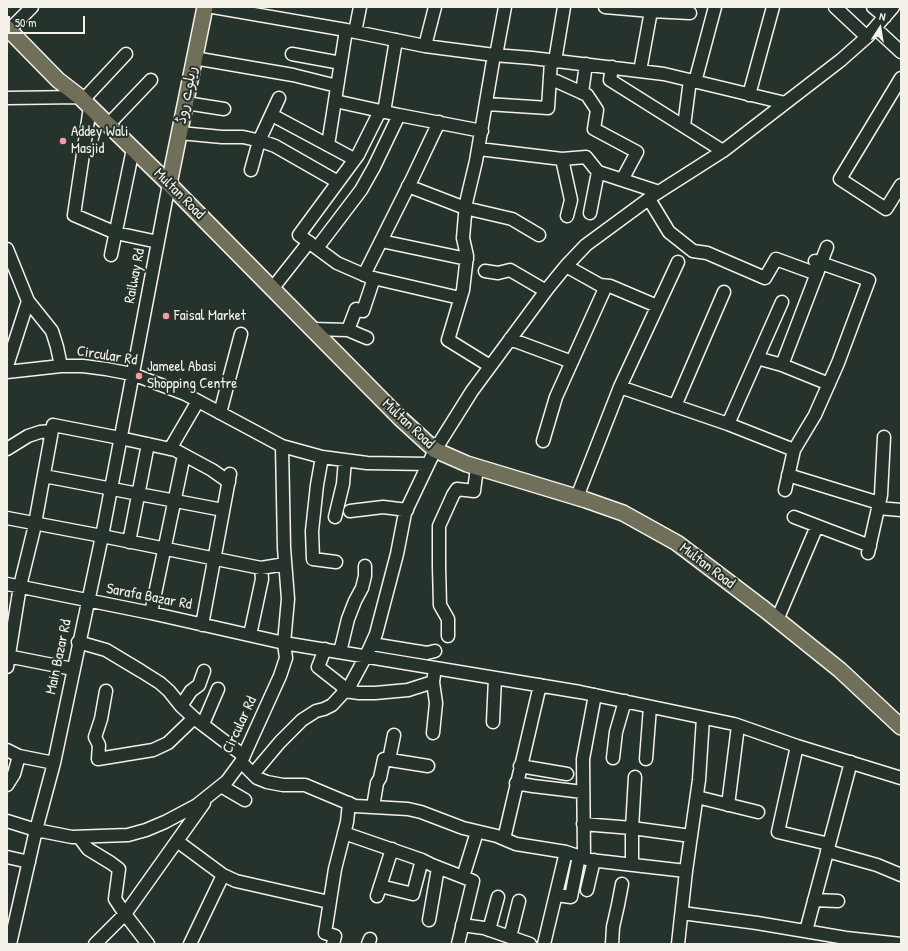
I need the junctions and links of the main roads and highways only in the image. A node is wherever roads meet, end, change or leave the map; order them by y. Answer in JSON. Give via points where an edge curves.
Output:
{"nodes":[{"id":1,"x":205,"y":7,"type":"edge"},
{"id":2,"x":8,"y":29,"type":"edge"},
{"id":3,"x":170,"y":184,"type":"junction"},
{"id":4,"x":901,"y":727,"type":"edge"}],
"edges":[{"from":1,"to":3,"type":"main road","name":"ریلوے روڈ"},
{"from":2,"to":3,"type":"main road","name":"Multan Road","via":[[58,80],[84,101]]},
{"from":3,"to":4,"type":"main road","name":"Multan Road","via":[[400,418],[435,450],[467,464],[623,513],[677,543],[840,670]]}]}
